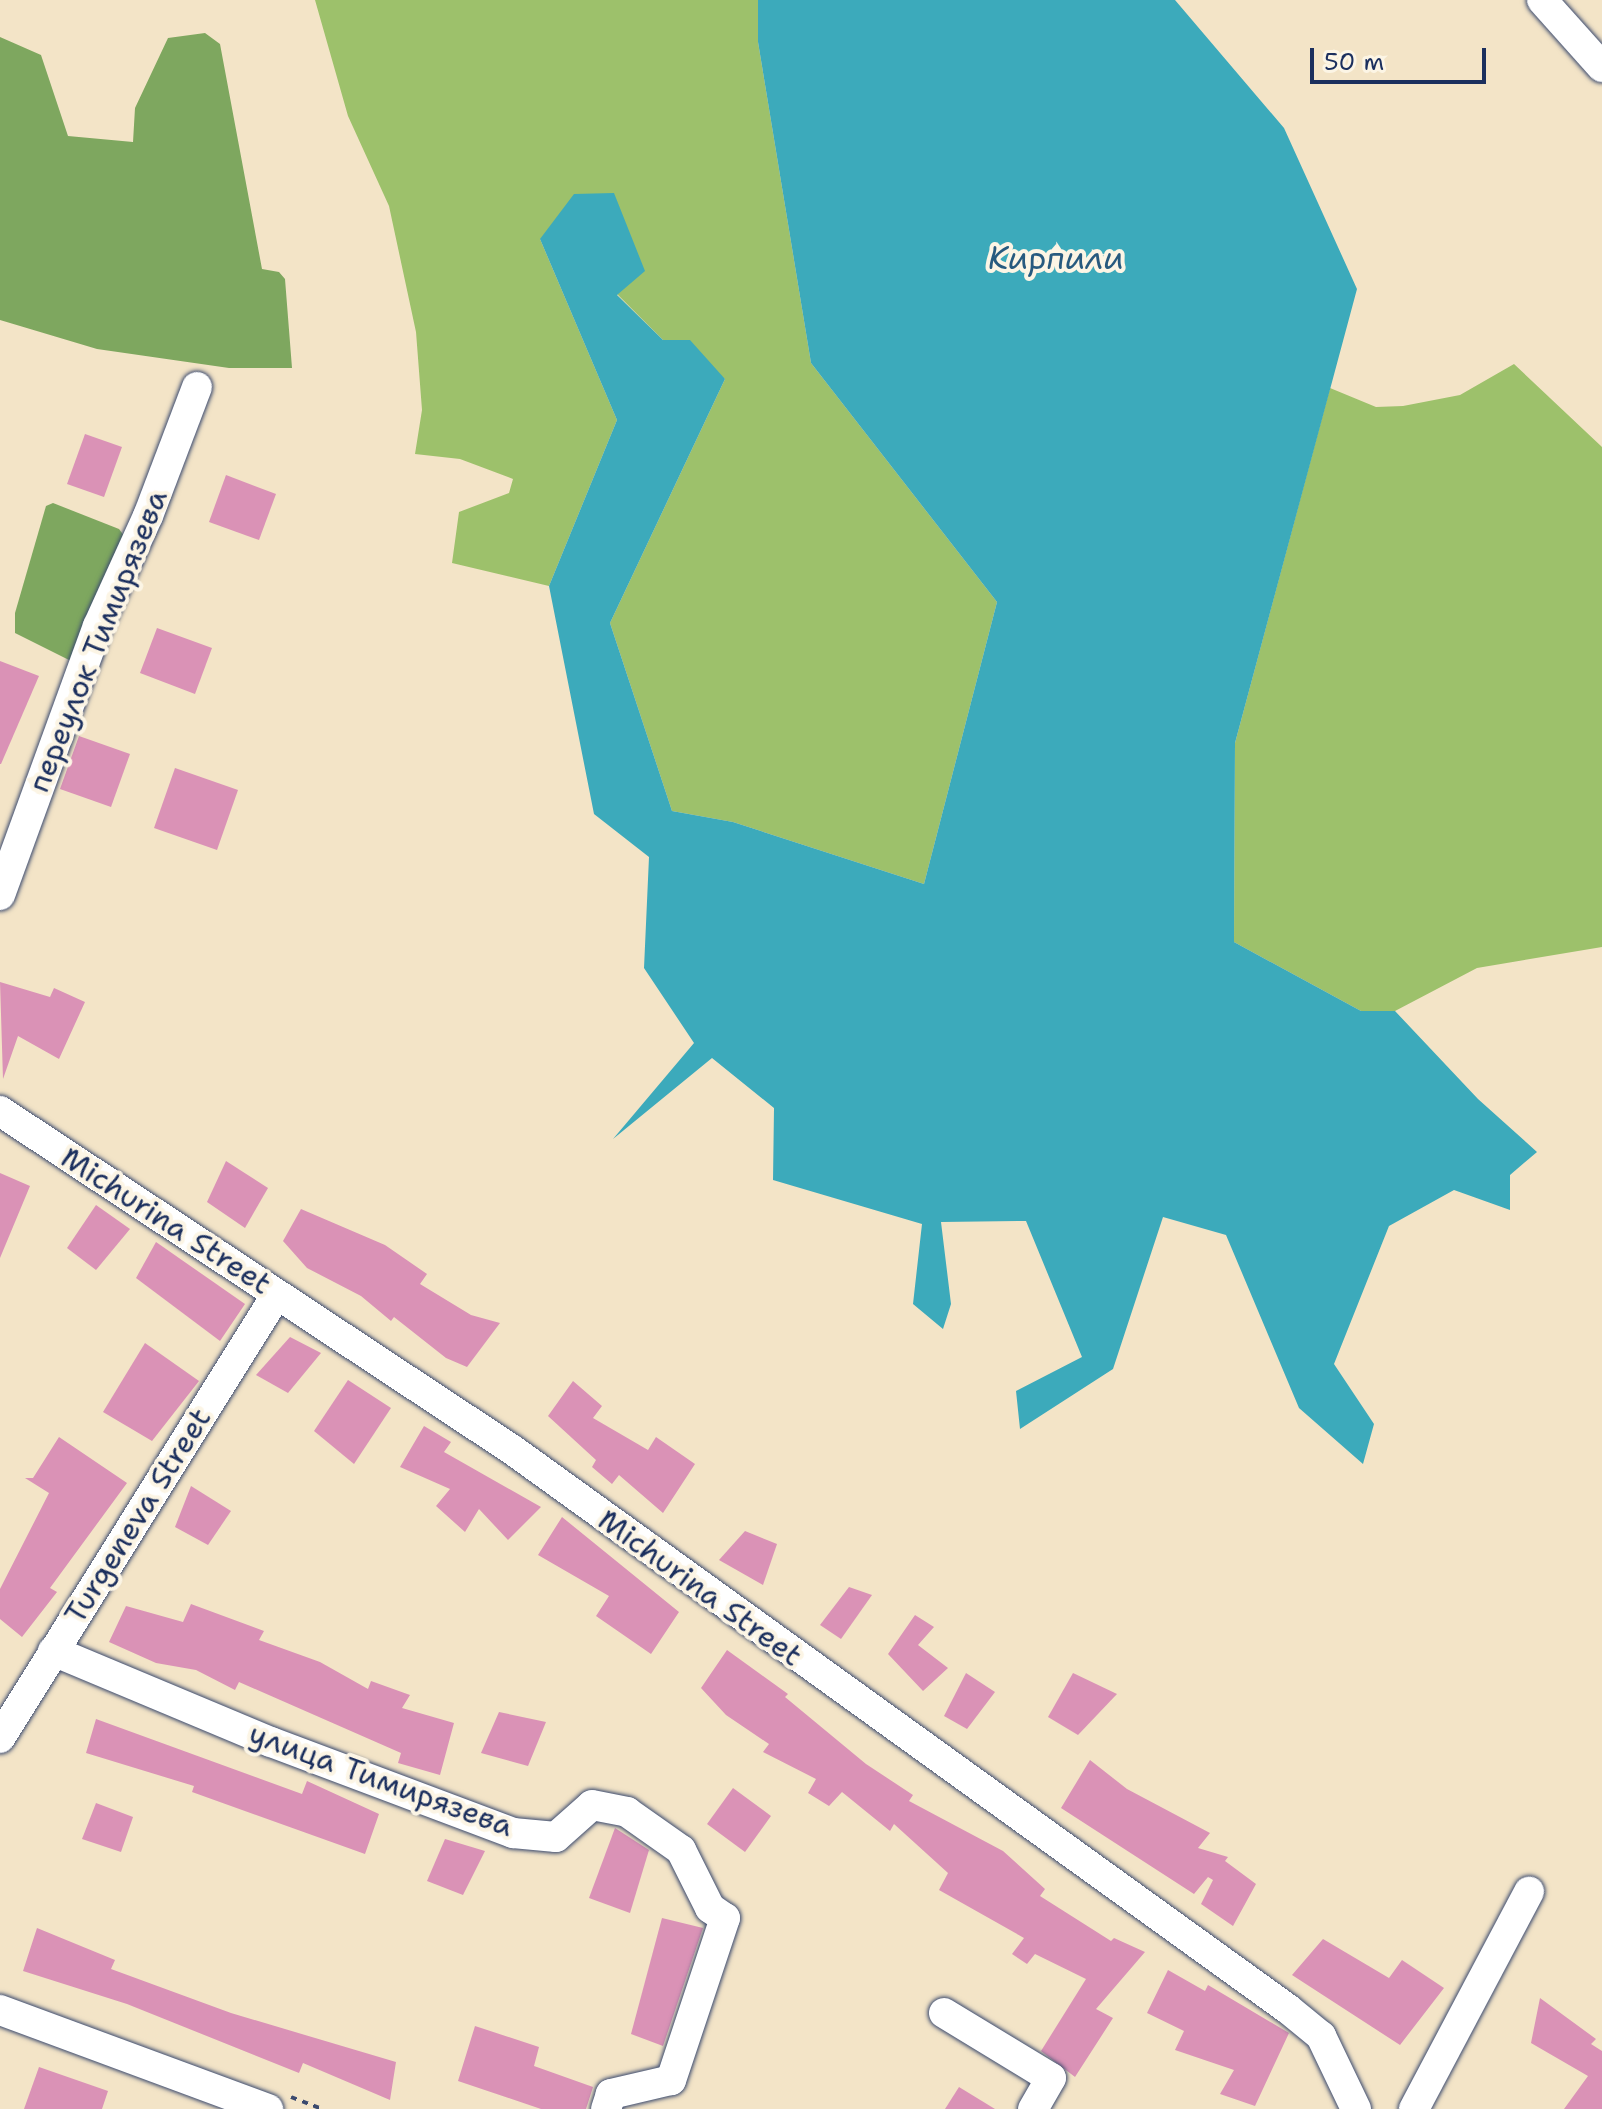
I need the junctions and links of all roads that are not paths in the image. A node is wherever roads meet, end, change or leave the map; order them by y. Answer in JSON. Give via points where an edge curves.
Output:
{"nodes":[{"id":1,"x":1542,"y":0,"type":"edge"},
{"id":2,"x":1602,"y":67,"type":"edge"},
{"id":3,"x":197,"y":387,"type":"dead end"},
{"id":4,"x":0,"y":895,"type":"edge"},
{"id":5,"x":0,"y":1111,"type":"edge"},
{"id":6,"x":277,"y":1294,"type":"junction"},
{"id":7,"x":53,"y":1651,"type":"junction"},
{"id":8,"x":0,"y":1738,"type":"edge"},
{"id":9,"x":1529,"y":1892,"type":"dead end"},
{"id":10,"x":0,"y":2010,"type":"edge"},
{"id":11,"x":944,"y":2013,"type":"dead end"},
{"id":12,"x":268,"y":2109,"type":"edge"},
{"id":13,"x":606,"y":2109,"type":"edge"},
{"id":14,"x":1033,"y":2109,"type":"edge"},
{"id":15,"x":1356,"y":2109,"type":"edge"},
{"id":16,"x":1414,"y":2109,"type":"edge"}],
"edges":[{"from":1,"to":2,"type":"street"},
{"from":3,"to":4,"type":"street","name":"переулок Тимирязева","via":[[98,626]]},
{"from":5,"to":6,"type":"street","name":"Michurina Street"},
{"from":6,"to":7,"type":"street","name":"Turgeneva Street"},
{"from":6,"to":15,"type":"street","name":"Michurina Street","via":[[514,1451],[1288,2009],[1321,2036]]},
{"from":7,"to":8,"type":"street","name":"Turgeneva Street"},
{"from":7,"to":13,"type":"street","name":"улица Тимирязева","via":[[271,1742],[513,1833],[556,1837],[592,1805],[627,1812],[681,1850],[710,1908],[725,1918],[671,2080],[611,2094]]},
{"from":9,"to":16,"type":"street"},
{"from":10,"to":12,"type":"street"},
{"from":11,"to":14,"type":"street","via":[[1051,2078]]}]}
